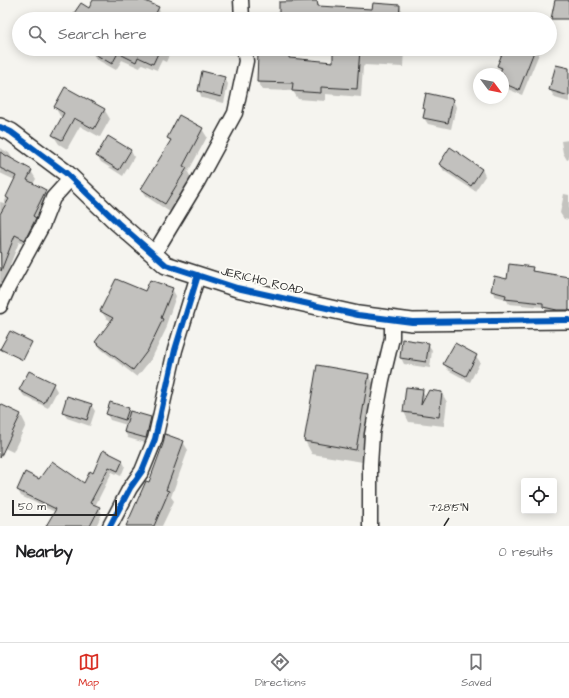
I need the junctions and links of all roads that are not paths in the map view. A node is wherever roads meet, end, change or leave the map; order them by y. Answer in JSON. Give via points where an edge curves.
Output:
{"nodes":[{"id":1,"x":241,"y":0,"type":"edge"},
{"id":2,"x":242,"y":12,"type":"edge"},
{"id":3,"x":245,"y":56,"type":"edge"},
{"id":4,"x":0,"y":127,"type":"edge"},
{"id":5,"x":71,"y":178,"type":"junction"},
{"id":6,"x":154,"y":254,"type":"junction"},
{"id":7,"x":198,"y":276,"type":"junction"},
{"id":8,"x":0,"y":306,"type":"edge"},
{"id":9,"x":392,"y":320,"type":"junction"},
{"id":10,"x":569,"y":320,"type":"edge"},
{"id":11,"x":110,"y":526,"type":"edge"},
{"id":12,"x":370,"y":526,"type":"edge"}],
"edges":[{"from":1,"to":2,"type":"street"},
{"from":3,"to":6,"type":"street","via":[[235,112],[198,181]]},
{"from":4,"to":5,"type":"street","name":"JERICHO ROAD","via":[[11,132]]},
{"from":5,"to":6,"type":"street","name":"JERICHO ROAD"},
{"from":5,"to":8,"type":"street","via":[[53,198],[42,226]]},
{"from":6,"to":7,"type":"street","name":"JERICHO ROAD","via":[[166,265]]},
{"from":7,"to":9,"type":"street","name":"JERICHO ROAD","via":[[237,288]]},
{"from":7,"to":11,"type":"street","via":[[175,350],[155,439],[142,471]]},
{"from":9,"to":10,"type":"street","name":"JERICHO ROAD"},
{"from":9,"to":12,"type":"street","via":[[392,338],[372,434]]}]}
